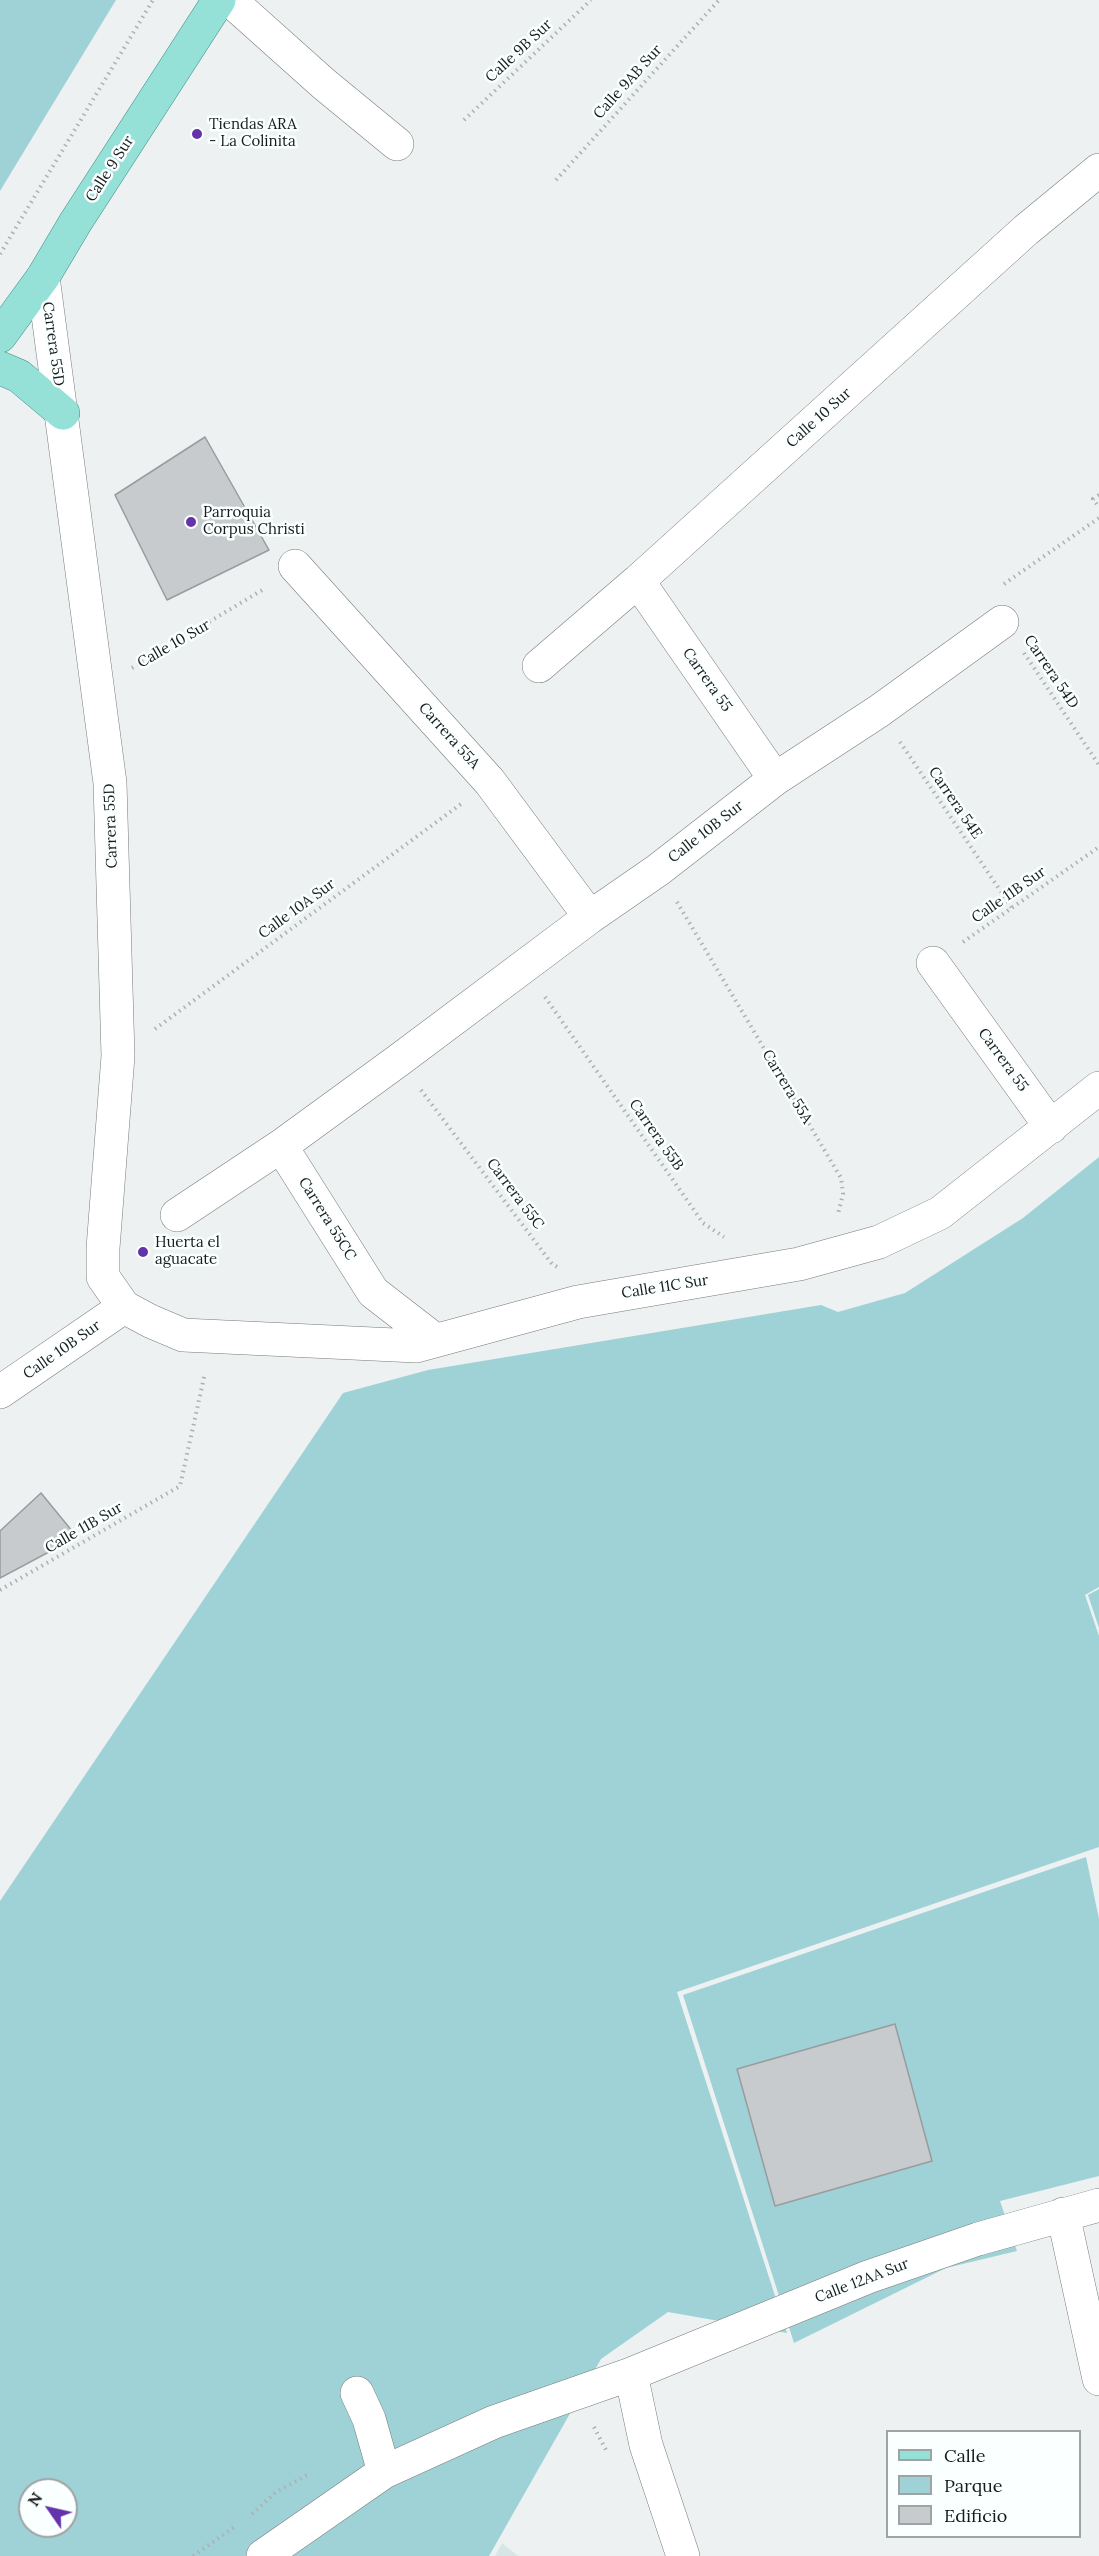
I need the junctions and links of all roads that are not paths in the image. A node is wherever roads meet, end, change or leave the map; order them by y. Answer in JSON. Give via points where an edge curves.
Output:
{"nodes":[{"id":1,"x":219,"y":0,"type":"edge"},
{"id":2,"x":230,"y":0,"type":"edge"},
{"id":3,"x":397,"y":144,"type":"dead end"},
{"id":4,"x":1099,"y":170,"type":"edge"},
{"id":5,"x":44,"y":277,"type":"junction"},
{"id":6,"x":0,"y":336,"type":"edge"},
{"id":7,"x":0,"y":368,"type":"edge"},
{"id":8,"x":63,"y":413,"type":"junction"},
{"id":9,"x":296,"y":566,"type":"dead end"},
{"id":10,"x":638,"y":581,"type":"junction"},
{"id":11,"x":1002,"y":622,"type":"road end"},
{"id":12,"x":539,"y":666,"type":"dead end"},
{"id":13,"x":775,"y":778,"type":"junction"},
{"id":14,"x":590,"y":917,"type":"junction"},
{"id":15,"x":933,"y":963,"type":"road end"},
{"id":16,"x":1099,"y":1088,"type":"edge"},
{"id":17,"x":1051,"y":1127,"type":"junction"},
{"id":18,"x":280,"y":1146,"type":"junction"},
{"id":19,"x":177,"y":1215,"type":"dead end"},
{"id":20,"x":373,"y":1292,"type":"junction"},
{"id":21,"x":124,"y":1307,"type":"junction"},
{"id":22,"x":198,"y":1336,"type":"joint"},
{"id":23,"x":435,"y":1340,"type":"junction"},
{"id":24,"x":379,"y":1345,"type":"junction"},
{"id":25,"x":0,"y":1392,"type":"edge"},
{"id":26,"x":1099,"y":2205,"type":"edge"},
{"id":27,"x":1063,"y":2214,"type":"junction"},
{"id":28,"x":631,"y":2374,"type":"junction"},
{"id":29,"x":1099,"y":2379,"type":"edge"},
{"id":30,"x":357,"y":2393,"type":"dead end"},
{"id":31,"x":384,"y":2472,"type":"junction"},
{"id":32,"x":263,"y":2556,"type":"edge"},
{"id":33,"x":683,"y":2556,"type":"edge"}],
"edges":[{"from":1,"to":5,"type":"main road","name":"Calle 9 Sur"},
{"from":2,"to":3,"type":"street"},
{"from":4,"to":10,"type":"street","name":"Calle 10 Sur","via":[[1026,230]]},
{"from":5,"to":6,"type":"main road","name":"Calle 9 Sur"},
{"from":5,"to":8,"type":"street","name":"Carrera 55D"},
{"from":7,"to":8,"type":"main road","via":[[19,376]]},
{"from":8,"to":21,"type":"street","name":"Carrera 55D","via":[[110,783],[118,1056],[103,1276]]},
{"from":9,"to":14,"type":"street","name":"Carrera 55A","via":[[490,782]]},
{"from":10,"to":12,"type":"street","name":"Calle 10 Sur"},
{"from":10,"to":13,"type":"street","name":"Carrera 55"},
{"from":11,"to":13,"type":"street","name":"Calle 10B Sur","via":[[879,711]]},
{"from":13,"to":14,"type":"street","name":"Calle 10B Sur","via":[[658,870]]},
{"from":14,"to":18,"type":"street","name":"Calle 10B Sur"},
{"from":15,"to":17,"type":"street","name":"Carrera 55"},
{"from":16,"to":17,"type":"street","name":"Calle 11C Sur"},
{"from":17,"to":23,"type":"street","name":"Calle 11C Sur","via":[[940,1214],[879,1242],[779,1268],[578,1302]]},
{"from":18,"to":19,"type":"street","name":"Calle 10B Sur"},
{"from":18,"to":20,"type":"street","name":"Carrera 55CC"},
{"from":20,"to":23,"type":"street","name":"Carrera 55CC"},
{"from":20,"to":24,"type":"street","name":"Carrera 55CC"},
{"from":21,"to":22,"type":"street","name":"Carrera 55D","via":[[150,1321]]},
{"from":21,"to":25,"type":"street","name":"Calle 10B Sur"},
{"from":22,"to":24,"type":"street","name":"Calle 11C Sur"},
{"from":23,"to":24,"type":"street","name":"Calle 11C Sur","via":[[416,1346]]},
{"from":26,"to":27,"type":"street","name":"Calle 12AA Sur"},
{"from":27,"to":28,"type":"street","name":"Calle 12AA Sur","via":[[868,2277]]},
{"from":27,"to":29,"type":"street"},
{"from":28,"to":31,"type":"street","name":"Calle 12AA Sur","via":[[494,2422]]},
{"from":28,"to":33,"type":"street","via":[[646,2445]]},
{"from":30,"to":31,"type":"street"},
{"from":31,"to":32,"type":"street","name":"Calle 12AA Sur"}]}
